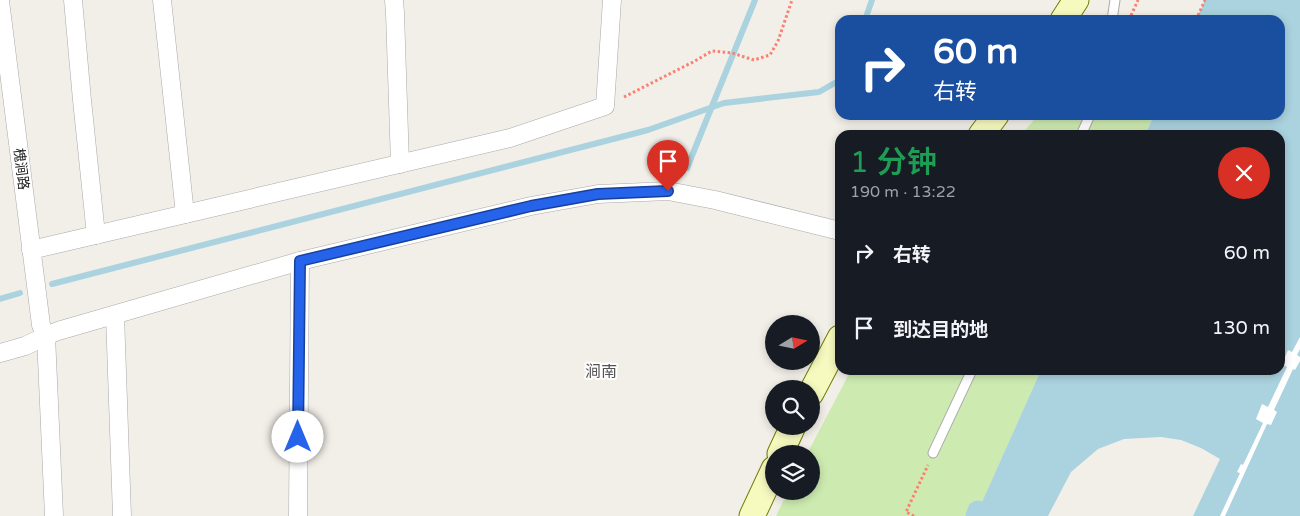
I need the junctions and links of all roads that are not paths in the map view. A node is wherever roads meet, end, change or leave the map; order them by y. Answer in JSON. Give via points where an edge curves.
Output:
{"nodes":[{"id":1,"x":73,"y":0,"type":"edge"},
{"id":2,"x":162,"y":0,"type":"edge"},
{"id":3,"x":394,"y":0,"type":"edge"},
{"id":4,"x":612,"y":0,"type":"edge"},
{"id":5,"x":1076,"y":0,"type":"edge"},
{"id":6,"x":1115,"y":0,"type":"edge"},
{"id":7,"x":0,"y":1,"type":"edge"},
{"id":8,"x":1066,"y":15,"type":"edge"},
{"id":9,"x":1113,"y":15,"type":"edge"},
{"id":10,"x":400,"y":164,"type":"junction"},
{"id":11,"x":185,"y":214,"type":"junction"},
{"id":12,"x":835,"y":230,"type":"edge"},
{"id":13,"x":96,"y":235,"type":"junction"},
{"id":14,"x":31,"y":250,"type":"junction"},
{"id":15,"x":300,"y":261,"type":"junction"},
{"id":16,"x":115,"y":315,"type":"junction"},
{"id":17,"x":46,"y":336,"type":"junction"},
{"id":18,"x":835,"y":347,"type":"edge"},
{"id":19,"x":0,"y":353,"type":"edge"},
{"id":20,"x":970,"y":375,"type":"edge"},
{"id":21,"x":817,"y":380,"type":"edge"},
{"id":22,"x":933,"y":453,"type":"road end"},
{"id":23,"x":765,"y":488,"type":"edge"},
{"id":24,"x":54,"y":516,"type":"edge"},
{"id":25,"x":122,"y":516,"type":"edge"},
{"id":26,"x":298,"y":516,"type":"edge"},
{"id":27,"x":752,"y":516,"type":"edge"}],
"edges":[{"from":1,"to":13,"type":"street"},
{"from":2,"to":11,"type":"street"},
{"from":3,"to":10,"type":"street"},
{"from":4,"to":10,"type":"street","via":[[605,106],[510,138]]},
{"from":5,"to":8,"type":"main road"},
{"from":6,"to":9,"type":"lane"},
{"from":7,"to":14,"type":"street","name":"槐涧路"},
{"from":10,"to":11,"type":"street"},
{"from":11,"to":13,"type":"street"},
{"from":12,"to":15,"type":"street","via":[[668,191],[598,194],[531,206]]},
{"from":13,"to":14,"type":"street"},
{"from":14,"to":17,"type":"street","name":"槐涧路","via":[[41,325]]},
{"from":15,"to":16,"type":"street"},
{"from":15,"to":26,"type":"street"},
{"from":16,"to":17,"type":"street"},
{"from":16,"to":25,"type":"street"},
{"from":17,"to":19,"type":"street"},
{"from":17,"to":24,"type":"street","name":"槐涧路"},
{"from":18,"to":21,"type":"main road"},
{"from":20,"to":22,"type":"lane"},
{"from":23,"to":27,"type":"main road"}]}
